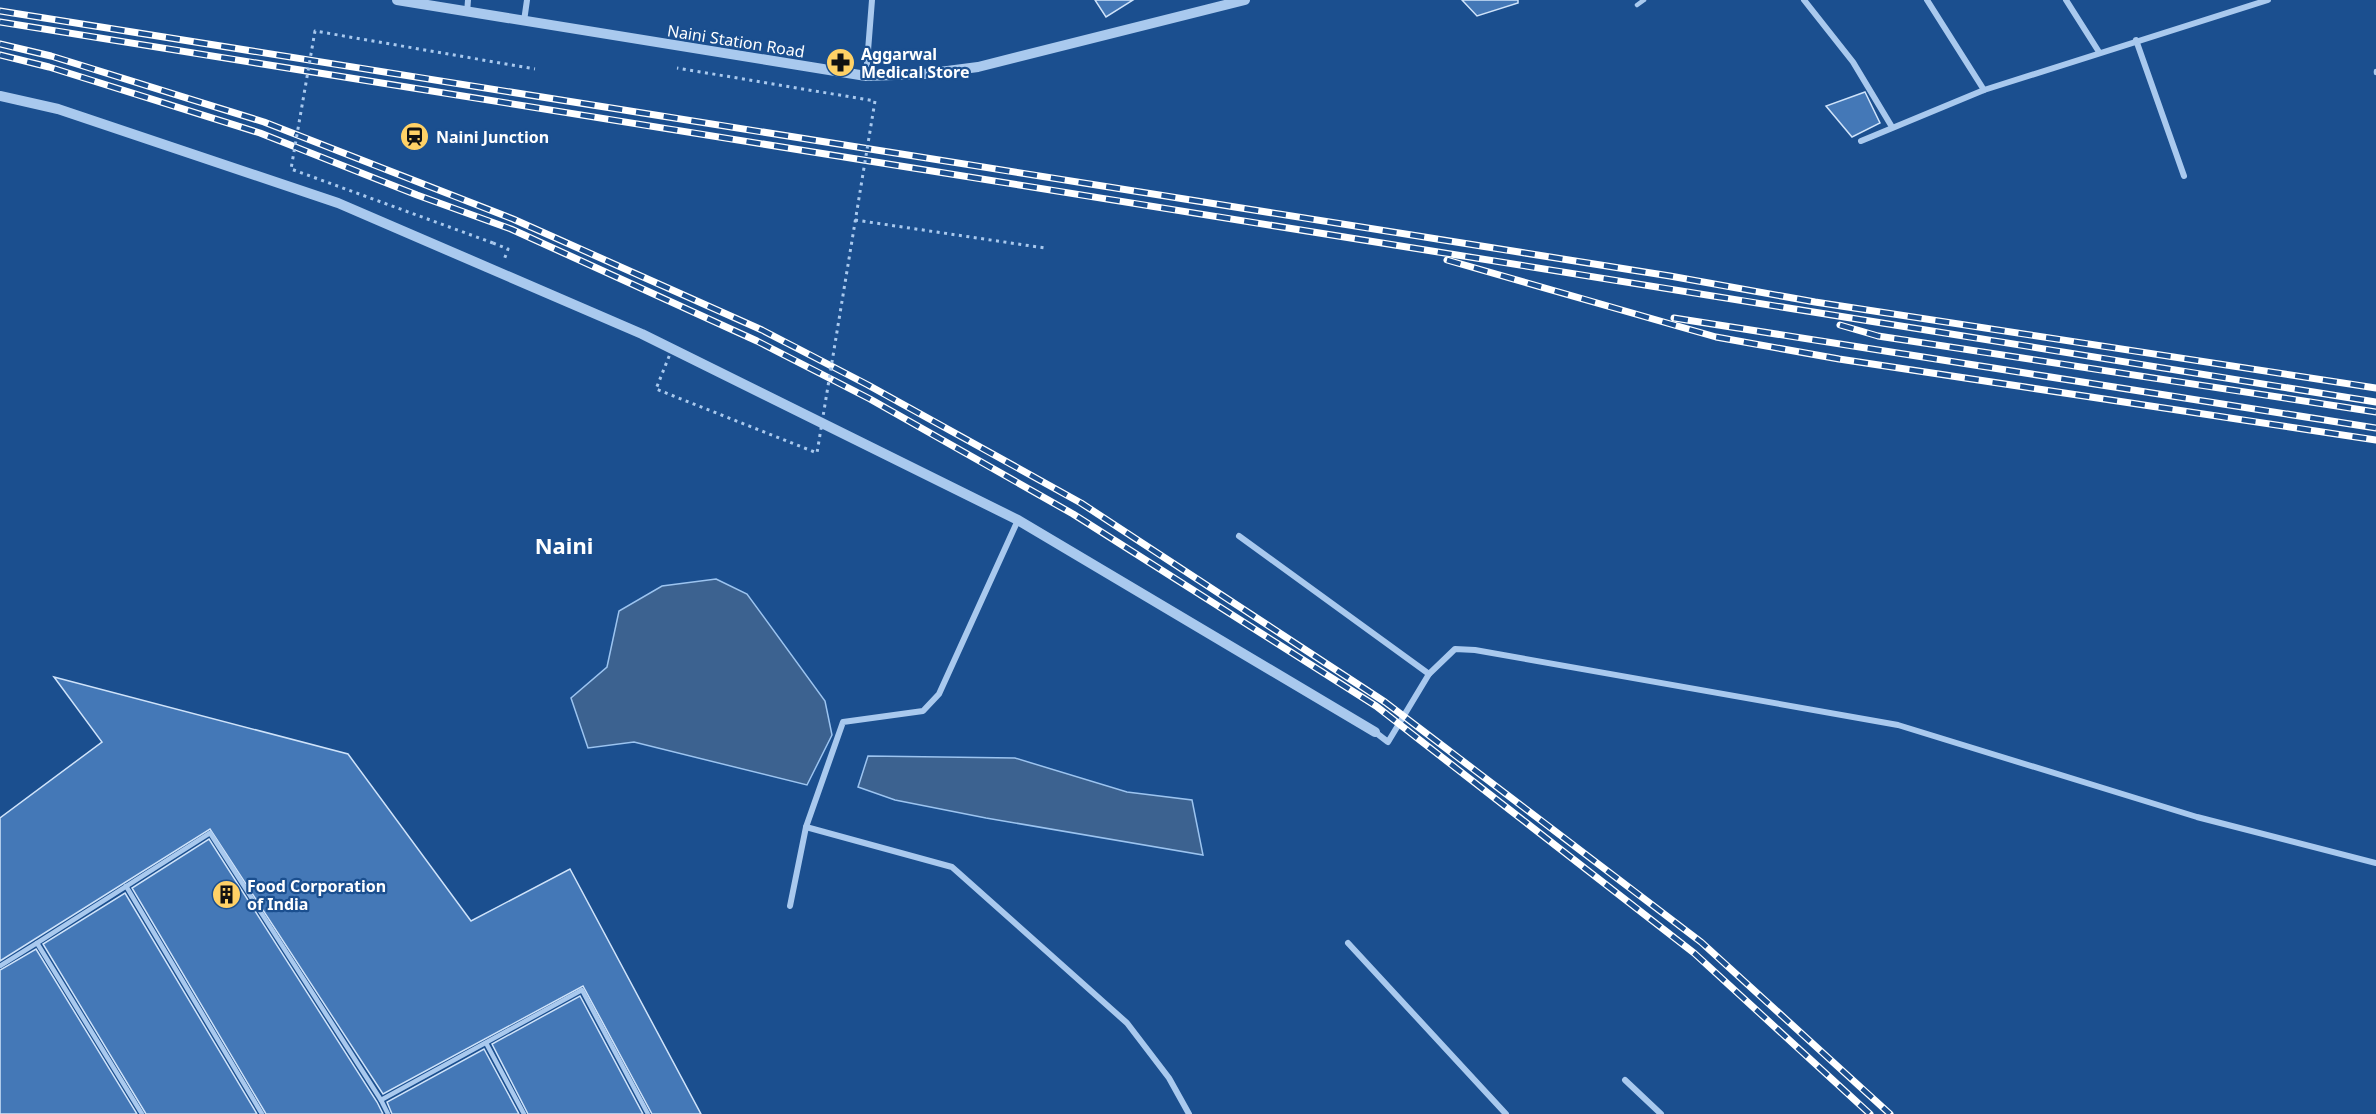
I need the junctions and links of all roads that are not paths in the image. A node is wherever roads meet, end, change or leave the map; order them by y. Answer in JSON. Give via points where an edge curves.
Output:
{"nodes":[{"id":1,"x":397,"y":0,"type":"edge"},
{"id":2,"x":468,"y":0,"type":"edge"},
{"id":3,"x":527,"y":0,"type":"edge"},
{"id":4,"x":872,"y":0,"type":"edge"},
{"id":5,"x":1245,"y":0,"type":"edge"},
{"id":6,"x":1644,"y":0,"type":"edge"},
{"id":7,"x":1804,"y":0,"type":"edge"},
{"id":8,"x":1927,"y":0,"type":"edge"},
{"id":9,"x":2066,"y":0,"type":"edge"},
{"id":10,"x":2268,"y":0,"type":"edge"},
{"id":11,"x":1637,"y":4,"type":"dead end"},
{"id":12,"x":467,"y":13,"type":"junction"},
{"id":13,"x":524,"y":22,"type":"junction"},
{"id":14,"x":2136,"y":40,"type":"junction"},
{"id":15,"x":2099,"y":52,"type":"junction"},
{"id":16,"x":866,"y":76,"type":"junction"},
{"id":17,"x":1984,"y":90,"type":"junction"},
{"id":18,"x":0,"y":96,"type":"edge"},
{"id":19,"x":1892,"y":127,"type":"junction"},
{"id":20,"x":1861,"y":141,"type":"dead end"},
{"id":21,"x":2184,"y":177,"type":"dead end"},
{"id":22,"x":1018,"y":520,"type":"junction"},
{"id":23,"x":1239,"y":536,"type":"dead end"},
{"id":24,"x":1429,"y":674,"type":"junction"},
{"id":25,"x":1375,"y":732,"type":"joint"},
{"id":26,"x":806,"y":827,"type":"junction"},
{"id":27,"x":2376,"y":863,"type":"edge"},
{"id":28,"x":126,"y":886,"type":"junction"},
{"id":29,"x":790,"y":906,"type":"dead end"},
{"id":30,"x":37,"y":943,"type":"junction"},
{"id":31,"x":1348,"y":943,"type":"dead end"},
{"id":32,"x":0,"y":966,"type":"edge"},
{"id":33,"x":486,"y":1043,"type":"junction"},
{"id":34,"x":1625,"y":1080,"type":"dead end"},
{"id":35,"x":381,"y":1100,"type":"junction"},
{"id":36,"x":142,"y":1114,"type":"edge"},
{"id":37,"x":262,"y":1114,"type":"edge"},
{"id":38,"x":388,"y":1114,"type":"edge"},
{"id":39,"x":524,"y":1114,"type":"edge"},
{"id":40,"x":648,"y":1114,"type":"edge"},
{"id":41,"x":1189,"y":1114,"type":"edge"},
{"id":42,"x":1506,"y":1114,"type":"edge"},
{"id":43,"x":1661,"y":1114,"type":"edge"}],
"edges":[{"from":1,"to":12,"type":"street","name":"Naini Station Road"},
{"from":2,"to":12,"type":"street"},
{"from":3,"to":13,"type":"street"},
{"from":4,"to":16,"type":"street"},
{"from":5,"to":16,"type":"street","name":"Naini Station Road","via":[[978,67]]},
{"from":6,"to":11,"type":"lane"},
{"from":7,"to":19,"type":"street","via":[[1853,62]]},
{"from":8,"to":17,"type":"street"},
{"from":9,"to":15,"type":"street"},
{"from":10,"to":14,"type":"street"},
{"from":12,"to":13,"type":"street","name":"Naini Station Road"},
{"from":13,"to":16,"type":"street","name":"Naini Station Road"},
{"from":14,"to":15,"type":"street"},
{"from":14,"to":21,"type":"street"},
{"from":15,"to":17,"type":"street"},
{"from":17,"to":19,"type":"street"},
{"from":18,"to":22,"type":"street","via":[[58,109],[338,203],[672,349]]},
{"from":19,"to":20,"type":"street"},
{"from":22,"to":25,"type":"street"},
{"from":22,"to":26,"type":"street","via":[[939,694],[923,711],[843,722]]},
{"from":23,"to":24,"type":"street"},
{"from":24,"to":25,"type":"street","via":[[1388,742]]},
{"from":24,"to":27,"type":"street","via":[[1455,649],[1475,650],[1898,725],[2197,817]]},
{"from":26,"to":29,"type":"street"},
{"from":26,"to":41,"type":"street","via":[[952,867],[1127,1023],[1169,1078]]},
{"from":28,"to":30,"type":"lane"},
{"from":28,"to":35,"type":"lane","via":[[210,833]]},
{"from":28,"to":37,"type":"lane"},
{"from":30,"to":32,"type":"lane"},
{"from":30,"to":36,"type":"lane"},
{"from":31,"to":42,"type":"street"},
{"from":33,"to":35,"type":"lane"},
{"from":33,"to":39,"type":"lane"},
{"from":33,"to":40,"type":"lane","via":[[582,990]]},
{"from":34,"to":43,"type":"street"},
{"from":35,"to":38,"type":"lane"}]}
